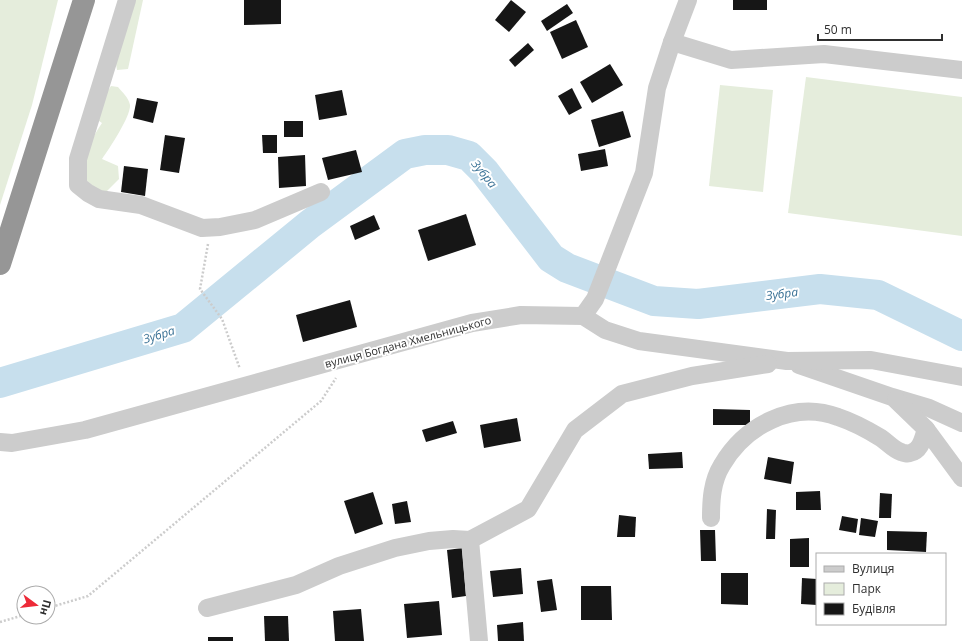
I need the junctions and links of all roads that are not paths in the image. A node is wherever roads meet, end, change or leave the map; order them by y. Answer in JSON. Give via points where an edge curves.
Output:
{"nodes":[{"id":1,"x":84,"y":0,"type":"edge"},
{"id":2,"x":127,"y":0,"type":"edge"},
{"id":3,"x":688,"y":0,"type":"edge"},
{"id":4,"x":672,"y":42,"type":"junction"},
{"id":5,"x":962,"y":70,"type":"edge"},
{"id":6,"x":321,"y":192,"type":"dead end"},
{"id":7,"x":0,"y":264,"type":"edge"},
{"id":8,"x":583,"y":316,"type":"junction"},
{"id":9,"x":787,"y":361,"type":"junction"},
{"id":10,"x":962,"y":377,"type":"edge"},
{"id":11,"x":892,"y":397,"type":"junction"},
{"id":12,"x":962,"y":423,"type":"edge"},
{"id":13,"x":926,"y":429,"type":"junction"},
{"id":14,"x":0,"y":442,"type":"edge"},
{"id":15,"x":962,"y":478,"type":"edge"},
{"id":16,"x":711,"y":518,"type":"dead end"},
{"id":17,"x":470,"y":540,"type":"junction"},
{"id":18,"x":208,"y":608,"type":"dead end"},
{"id":19,"x":479,"y":641,"type":"edge"}],
"edges":[{"from":1,"to":7,"type":"highway"},
{"from":2,"to":6,"type":"street","via":[[78,159],[78,185],[99,199],[141,205],[202,228],[255,220]]},
{"from":3,"to":4,"type":"street"},
{"from":4,"to":5,"type":"street","via":[[730,60],[824,54]]},
{"from":4,"to":8,"type":"street","via":[[657,88],[644,173],[595,299]]},
{"from":8,"to":9,"type":"street","via":[[605,330],[639,341]]},
{"from":8,"to":14,"type":"street","name":"вулиця Богдана Хмельницького","via":[[521,315],[479,322],[85,430],[12,443]]},
{"from":9,"to":10,"type":"street","via":[[871,360]]},
{"from":9,"to":11,"type":"street"},
{"from":9,"to":17,"type":"street","via":[[692,376],[622,394],[575,430],[528,509]]},
{"from":11,"to":12,"type":"street","via":[[930,408]]},
{"from":11,"to":13,"type":"street"},
{"from":13,"to":15,"type":"street"},
{"from":13,"to":16,"type":"street","via":[[916,450],[901,453],[857,424],[836,416],[814,412],[782,416],[754,429],[737,444],[721,466],[713,489]]},
{"from":17,"to":18,"type":"street","via":[[429,541],[395,548],[339,566],[296,585]]},
{"from":17,"to":19,"type":"street"}]}
